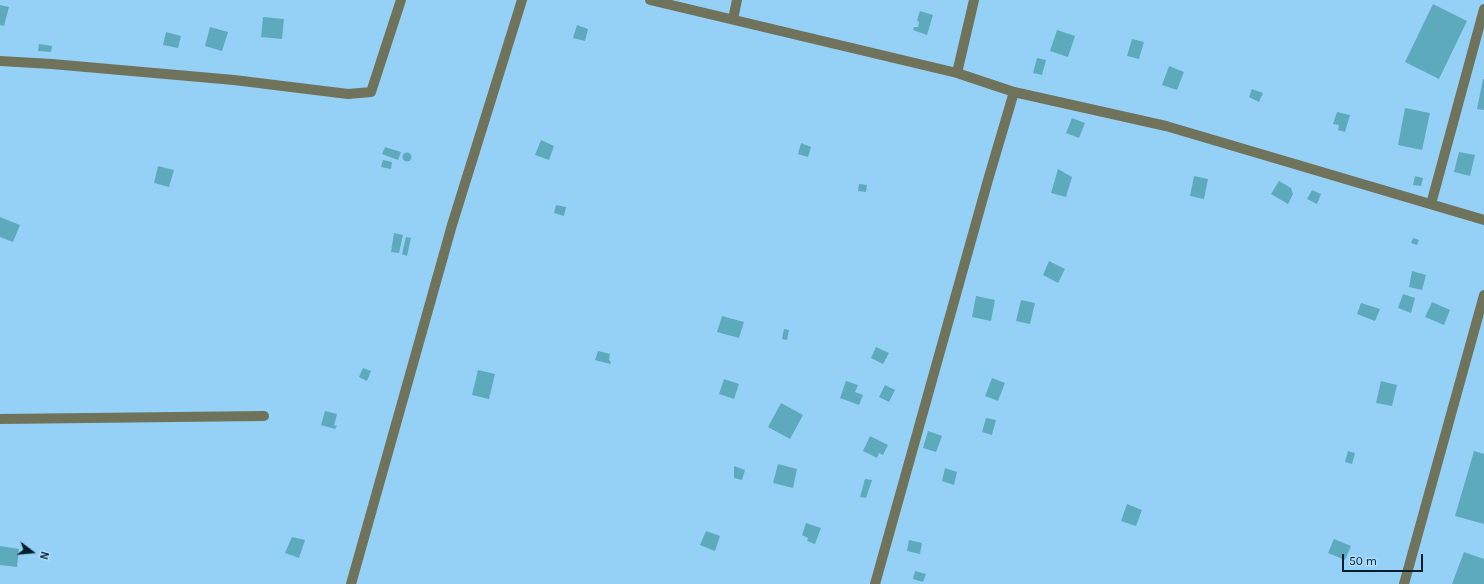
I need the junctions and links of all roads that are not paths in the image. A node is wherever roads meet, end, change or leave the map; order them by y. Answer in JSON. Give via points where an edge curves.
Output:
{"nodes":[{"id":1,"x":401,"y":0,"type":"edge"},
{"id":2,"x":522,"y":0,"type":"edge"},
{"id":3,"x":650,"y":0,"type":"edge"},
{"id":4,"x":737,"y":0,"type":"edge"},
{"id":5,"x":974,"y":0,"type":"edge"},
{"id":6,"x":1484,"y":9,"type":"edge"},
{"id":7,"x":733,"y":19,"type":"junction"},
{"id":8,"x":0,"y":61,"type":"edge"},
{"id":9,"x":956,"y":73,"type":"junction"},
{"id":10,"x":1014,"y":92,"type":"junction"},
{"id":11,"x":1431,"y":204,"type":"junction"},
{"id":12,"x":1484,"y":220,"type":"edge"},
{"id":13,"x":1484,"y":295,"type":"edge"},
{"id":14,"x":264,"y":416,"type":"dead end"},
{"id":15,"x":0,"y":419,"type":"edge"},
{"id":16,"x":351,"y":584,"type":"edge"},
{"id":17,"x":875,"y":584,"type":"edge"},
{"id":18,"x":1404,"y":584,"type":"edge"}],
"edges":[{"from":1,"to":8,"type":"street","via":[[371,92],[348,94],[234,80]]},
{"from":2,"to":16,"type":"street","via":[[452,225]]},
{"from":3,"to":7,"type":"street"},
{"from":4,"to":7,"type":"street"},
{"from":5,"to":9,"type":"street"},
{"from":6,"to":11,"type":"street"},
{"from":7,"to":9,"type":"street"},
{"from":9,"to":10,"type":"street"},
{"from":10,"to":11,"type":"street","via":[[1166,126]]},
{"from":10,"to":17,"type":"street"},
{"from":11,"to":12,"type":"street"},
{"from":13,"to":18,"type":"street"},
{"from":14,"to":15,"type":"street"}]}
